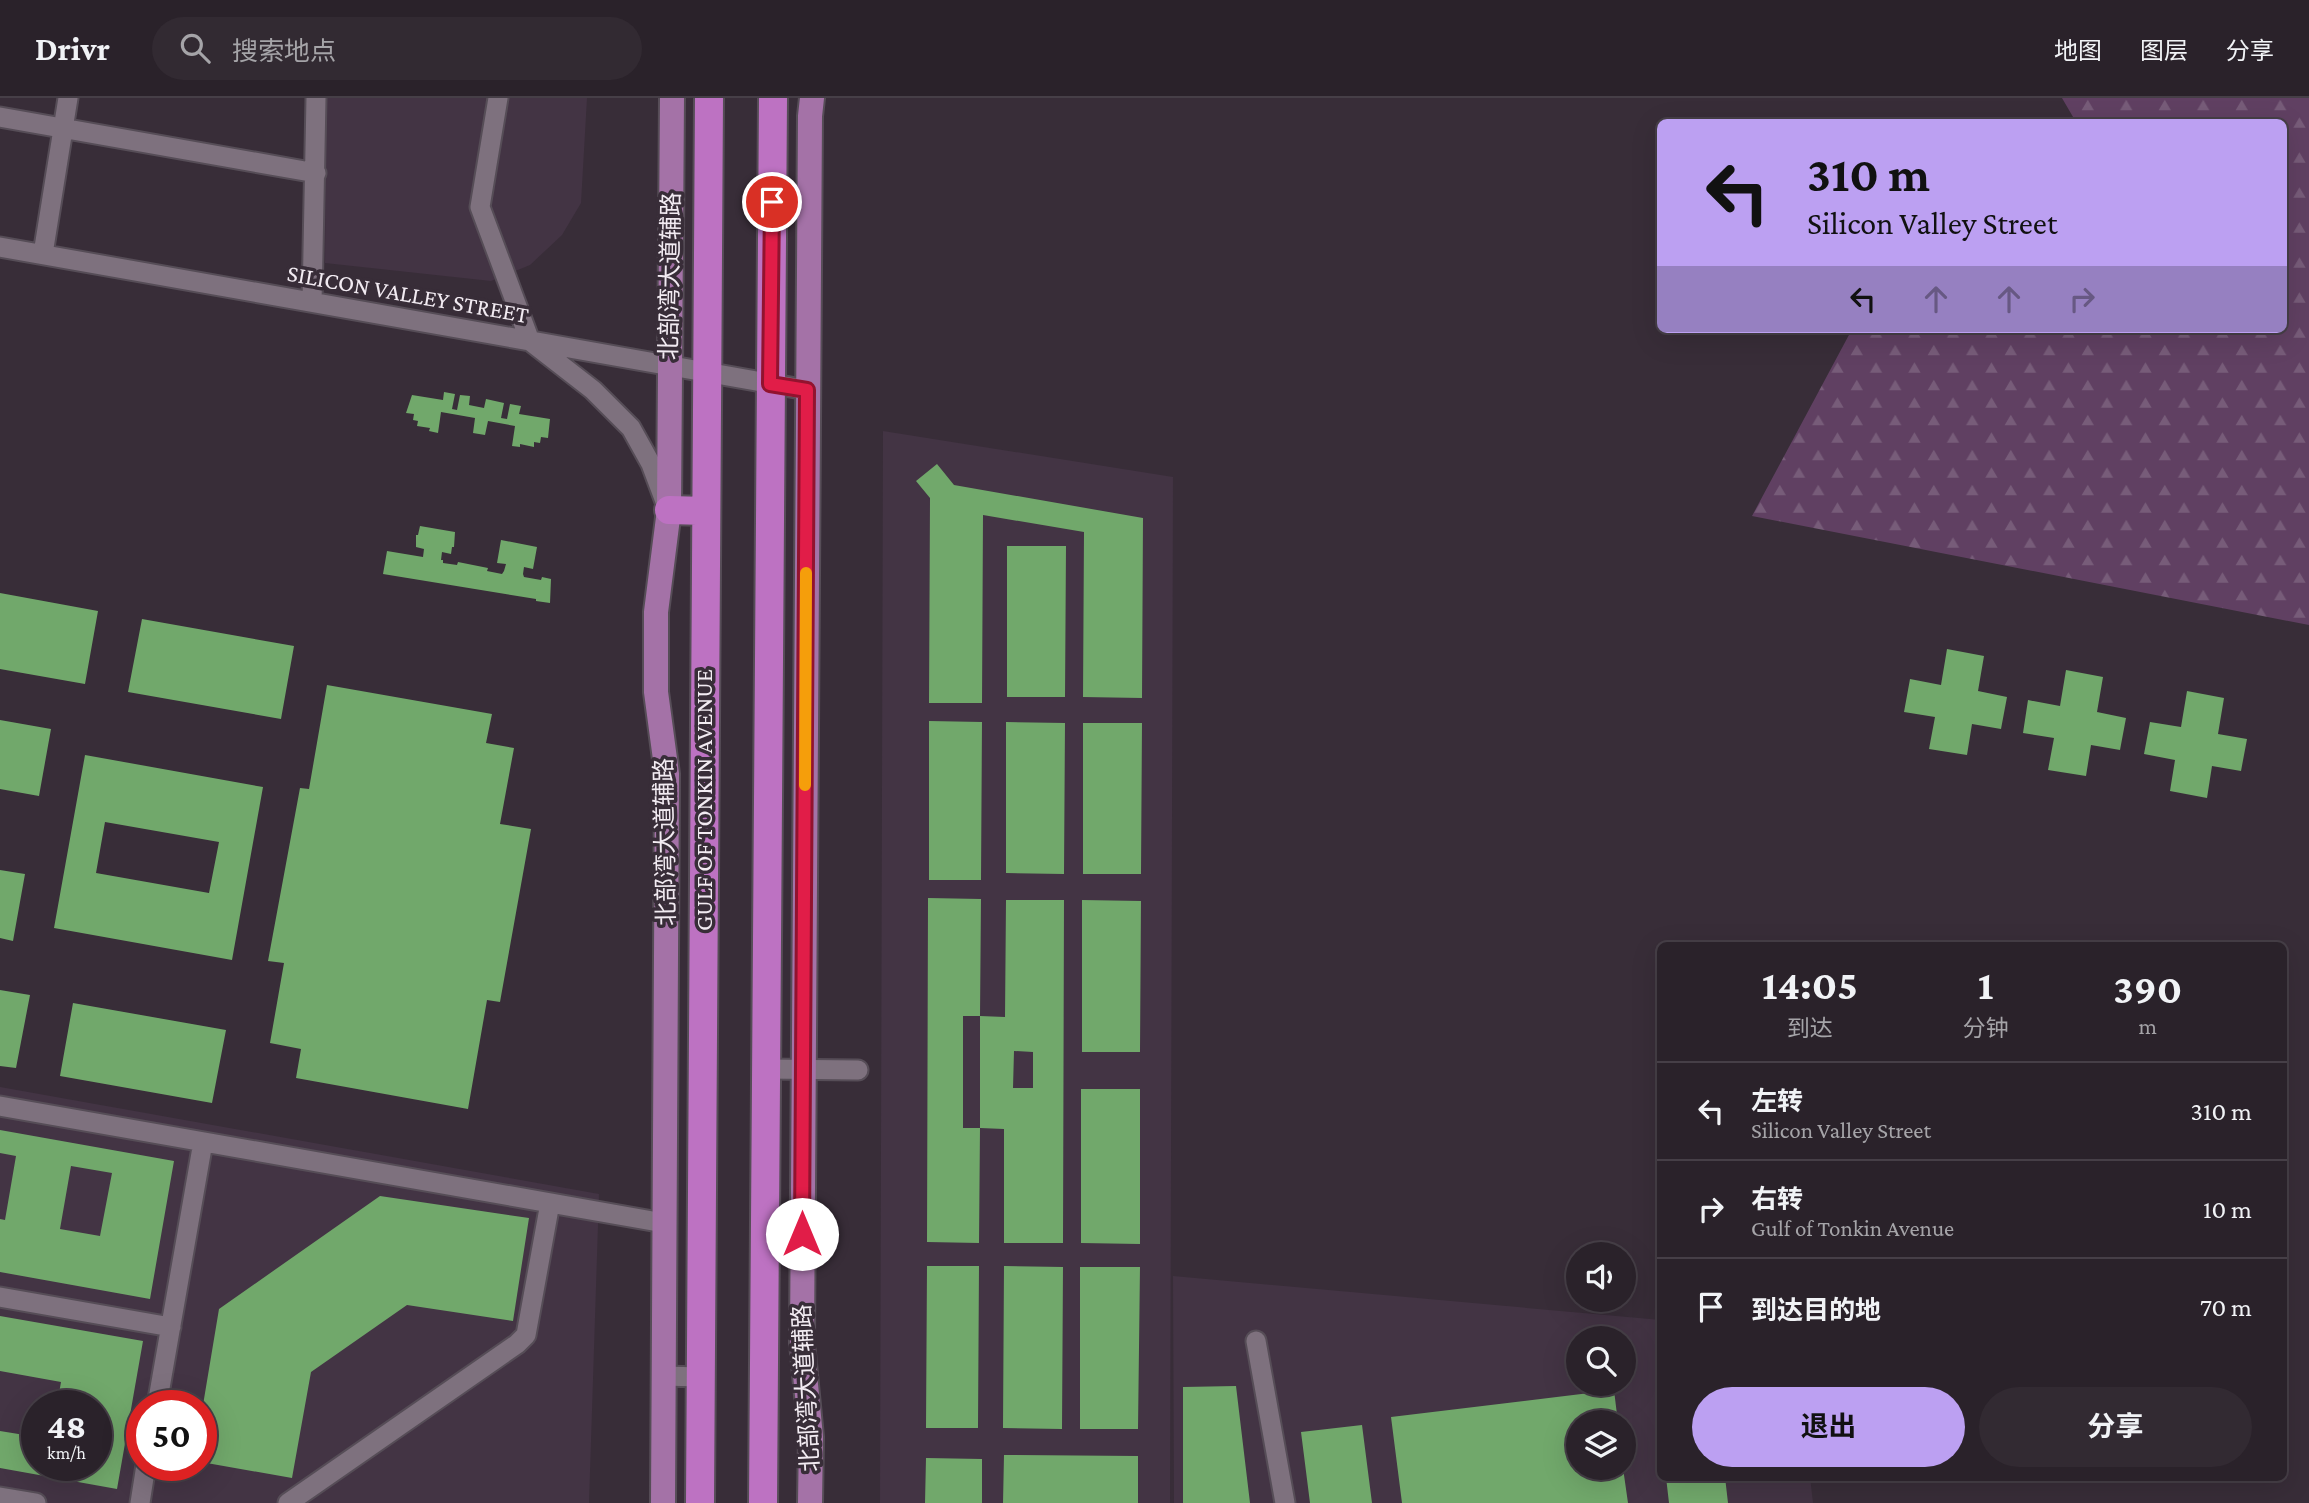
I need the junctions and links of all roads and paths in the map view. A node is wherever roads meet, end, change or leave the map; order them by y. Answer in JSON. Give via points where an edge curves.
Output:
{"nodes":[{"id":1,"x":68,"y":98,"type":"edge"},
{"id":2,"x":316,"y":98,"type":"edge"},
{"id":3,"x":498,"y":98,"type":"edge"},
{"id":4,"x":672,"y":98,"type":"edge"},
{"id":5,"x":709,"y":98,"type":"edge"},
{"id":6,"x":773,"y":98,"type":"edge"},
{"id":7,"x":812,"y":98,"type":"edge"},
{"id":8,"x":0,"y":117,"type":"edge"},
{"id":9,"x":64,"y":128,"type":"junction"},
{"id":10,"x":316,"y":173,"type":"junction"},
{"id":11,"x":0,"y":247,"type":"edge"},
{"id":12,"x":43,"y":254,"type":"junction"},
{"id":13,"x":312,"y":302,"type":"junction"},
{"id":14,"x":530,"y":341,"type":"junction"},
{"id":15,"x":669,"y":366,"type":"junction"},
{"id":16,"x":706,"y":372,"type":"junction"},
{"id":17,"x":770,"y":384,"type":"junction"},
{"id":18,"x":807,"y":390,"type":"junction"},
{"id":19,"x":669,"y":510,"type":"junction"},
{"id":20,"x":706,"y":510,"type":"junction"},
{"id":21,"x":766,"y":1069,"type":"junction"},
{"id":22,"x":803,"y":1070,"type":"junction"},
{"id":23,"x":858,"y":1070,"type":"dead end"},
{"id":24,"x":0,"y":1106,"type":"edge"},
{"id":25,"x":203,"y":1142,"type":"junction"},
{"id":26,"x":550,"y":1203,"type":"junction"},
{"id":27,"x":664,"y":1223,"type":"junction"},
{"id":28,"x":0,"y":1297,"type":"edge"},
{"id":29,"x":171,"y":1327,"type":"junction"},
{"id":30,"x":1256,"y":1341,"type":"dead end"},
{"id":31,"x":663,"y":1376,"type":"junction"},
{"id":32,"x":701,"y":1377,"type":"junction"},
{"id":33,"x":160,"y":1390,"type":"edge"},
{"id":34,"x":764,"y":1464,"type":"junction"},
{"id":35,"x":143,"y":1481,"type":"edge"},
{"id":36,"x":0,"y":1497,"type":"edge"},
{"id":37,"x":36,"y":1503,"type":"edge"},
{"id":38,"x":139,"y":1503,"type":"edge"},
{"id":39,"x":288,"y":1503,"type":"edge"},
{"id":40,"x":663,"y":1503,"type":"edge"},
{"id":41,"x":700,"y":1503,"type":"edge"},
{"id":42,"x":764,"y":1503,"type":"edge"},
{"id":43,"x":775,"y":1503,"type":"edge"},
{"id":44,"x":810,"y":1503,"type":"edge"},
{"id":45,"x":1285,"y":1503,"type":"edge"}],
"edges":[{"from":1,"to":9,"type":"street"},
{"from":2,"to":10,"type":"street"},
{"from":3,"to":14,"type":"street","via":[[480,207]]},
{"from":4,"to":15,"type":"main road","name":"北部湾大道辅路"},
{"from":5,"to":16,"type":"highway","name":"GULF OF TONKIN AVENUE"},
{"from":6,"to":17,"type":"highway"},
{"from":7,"to":18,"type":"main road","name":"北部湾大道辅路"},
{"from":8,"to":9,"type":"street"},
{"from":9,"to":10,"type":"street"},
{"from":9,"to":12,"type":"street"},
{"from":10,"to":13,"type":"street"},
{"from":11,"to":12,"type":"street","name":"SILICON VALLEY STREET"},
{"from":12,"to":13,"type":"street","name":"SILICON VALLEY STREET"},
{"from":13,"to":14,"type":"street","name":"SILICON VALLEY STREET"},
{"from":14,"to":15,"type":"street","name":"SILICON VALLEY STREET"},
{"from":14,"to":19,"type":"street","via":[[593,390],[631,428],[652,464]]},
{"from":15,"to":16,"type":"street","name":"SILICON VALLEY STREET"},
{"from":15,"to":19,"type":"main road","name":"北部湾大道辅路"},
{"from":16,"to":17,"type":"street","name":"SILICON VALLEY STREET"},
{"from":16,"to":20,"type":"highway","name":"GULF OF TONKIN AVENUE"},
{"from":17,"to":18,"type":"street","name":"SILICON VALLEY STREET"},
{"from":17,"to":21,"type":"highway"},
{"from":18,"to":22,"type":"main road","name":"北部湾大道辅路"},
{"from":19,"to":20,"type":"highway"},
{"from":19,"to":27,"type":"main road","name":"北部湾大道辅路","via":[[656,612],[656,692],[667,774]]},
{"from":20,"to":32,"type":"highway","name":"GULF OF TONKIN AVENUE"},
{"from":21,"to":22,"type":"street"},
{"from":21,"to":34,"type":"highway"},
{"from":22,"to":23,"type":"street"},
{"from":22,"to":44,"type":"main road","name":"北部湾大道辅路","via":[[802,1343],[811,1437]]},
{"from":24,"to":25,"type":"street"},
{"from":25,"to":26,"type":"street"},
{"from":25,"to":29,"type":"street"},
{"from":26,"to":27,"type":"street"},
{"from":26,"to":39,"type":"street","via":[[526,1335]]},
{"from":27,"to":31,"type":"main road","name":"北部湾大道辅路"},
{"from":28,"to":29,"type":"street"},
{"from":29,"to":33,"type":"street"},
{"from":30,"to":45,"type":"street"},
{"from":31,"to":32,"type":"street"},
{"from":31,"to":40,"type":"main road","name":"北部湾大道辅路"},
{"from":32,"to":41,"type":"highway","name":"GULF OF TONKIN AVENUE"},
{"from":34,"to":42,"type":"highway"},
{"from":34,"to":43,"type":"highway"},
{"from":35,"to":38,"type":"street"},
{"from":36,"to":37,"type":"street"}]}
